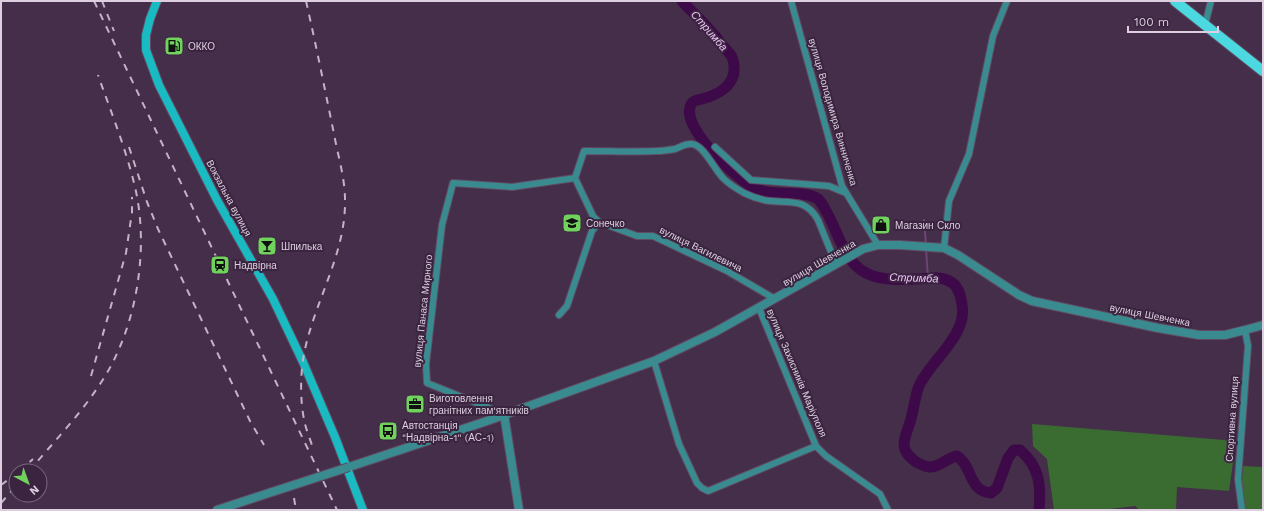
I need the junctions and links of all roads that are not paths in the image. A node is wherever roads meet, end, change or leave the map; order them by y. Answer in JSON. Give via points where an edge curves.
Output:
{"nodes":[{"id":1,"x":157,"y":1,"type":"edge"},
{"id":2,"x":791,"y":1,"type":"edge"},
{"id":3,"x":1007,"y":1,"type":"edge"},
{"id":4,"x":1175,"y":1,"type":"edge"},
{"id":5,"x":1211,"y":1,"type":"edge"},
{"id":6,"x":1205,"y":24,"type":"junction"},
{"id":7,"x":1263,"y":71,"type":"edge"},
{"id":8,"x":715,"y":147,"type":"dead end"},
{"id":9,"x":575,"y":178,"type":"junction"},
{"id":10,"x":846,"y":193,"type":"junction"},
{"id":11,"x":599,"y":222,"type":"junction"},
{"id":12,"x":878,"y":245,"type":"junction"},
{"id":13,"x":944,"y":248,"type":"junction"},
{"id":14,"x":838,"y":262,"type":"junction"},
{"id":15,"x":775,"y":299,"type":"junction"},
{"id":16,"x":759,"y":308,"type":"junction"},
{"id":17,"x":559,"y":315,"type":"dead end"},
{"id":18,"x":1263,"y":324,"type":"edge"},
{"id":19,"x":1245,"y":330,"type":"junction"},
{"id":20,"x":654,"y":360,"type":"junction"},
{"id":21,"x":504,"y":414,"type":"junction"},
{"id":22,"x":816,"y":446,"type":"junction"},
{"id":23,"x":217,"y":510,"type":"edge"},
{"id":24,"x":363,"y":510,"type":"edge"},
{"id":25,"x":519,"y":510,"type":"edge"},
{"id":26,"x":888,"y":510,"type":"edge"},
{"id":27,"x":1242,"y":510,"type":"edge"}],
"edges":[{"from":1,"to":24,"type":"main road","name":"Вокзальна вулиця","via":[[146,35],[146,50],[159,85],[300,355]]},
{"from":2,"to":10,"type":"street","name":"вулиця Володимира Винниченка"},
{"from":3,"to":13,"type":"street","via":[[993,36],[969,154],[949,201]]},
{"from":4,"to":6,"type":"main road"},
{"from":5,"to":6,"type":"street"},
{"from":6,"to":7,"type":"main road"},
{"from":8,"to":10,"type":"street","via":[[751,180],[829,186]]},
{"from":9,"to":11,"type":"street","via":[[593,216]]},
{"from":9,"to":14,"type":"street","via":[[584,151],[658,151],[682,145],[699,146],[717,171],[736,189],[757,198],[795,202],[809,209],[818,220]]},
{"from":9,"to":21,"type":"street","name":"вулиця Панаса Мирного","via":[[512,187],[453,183],[442,225],[426,364],[427,383]]},
{"from":10,"to":12,"type":"street","name":"вулиця Володимира Винниченка"},
{"from":11,"to":15,"type":"street","name":"вулиця Вагилевича","via":[[637,236],[653,236],[727,271]]},
{"from":11,"to":17,"type":"street","via":[[592,231],[566,306]]},
{"from":12,"to":13,"type":"street","name":"вулиця Шевченка"},
{"from":12,"to":14,"type":"street","name":"вулиця Шевченка","via":[[863,249]]},
{"from":13,"to":19,"type":"street","name":"вулиця Шевченка","via":[[1019,295],[1032,300],[1199,335]]},
{"from":14,"to":15,"type":"street","name":"вулиця Шевченка"},
{"from":15,"to":16,"type":"street","name":"вулиця Шевченка"},
{"from":16,"to":20,"type":"street","name":"вулиця Шевченка"},
{"from":16,"to":22,"type":"street","name":"вулиця Захисників Маріуполя"},
{"from":18,"to":19,"type":"street","name":"вулиця Шевченка"},
{"from":19,"to":27,"type":"street","name":"Спортивна вулиця","via":[[1248,346],[1238,479]]},
{"from":20,"to":21,"type":"street","name":"вулиця Шевченка"},
{"from":20,"to":22,"type":"street","name":"вулиця Захисників Маріуполя","via":[[679,444],[697,483],[702,488],[708,491]]},
{"from":21,"to":23,"type":"street","name":"вулиця Шевченка","bridge":true},
{"from":21,"to":25,"type":"street"},
{"from":22,"to":26,"type":"street","name":"вулиця Захисників Маріуполя","via":[[880,494]]}]}
